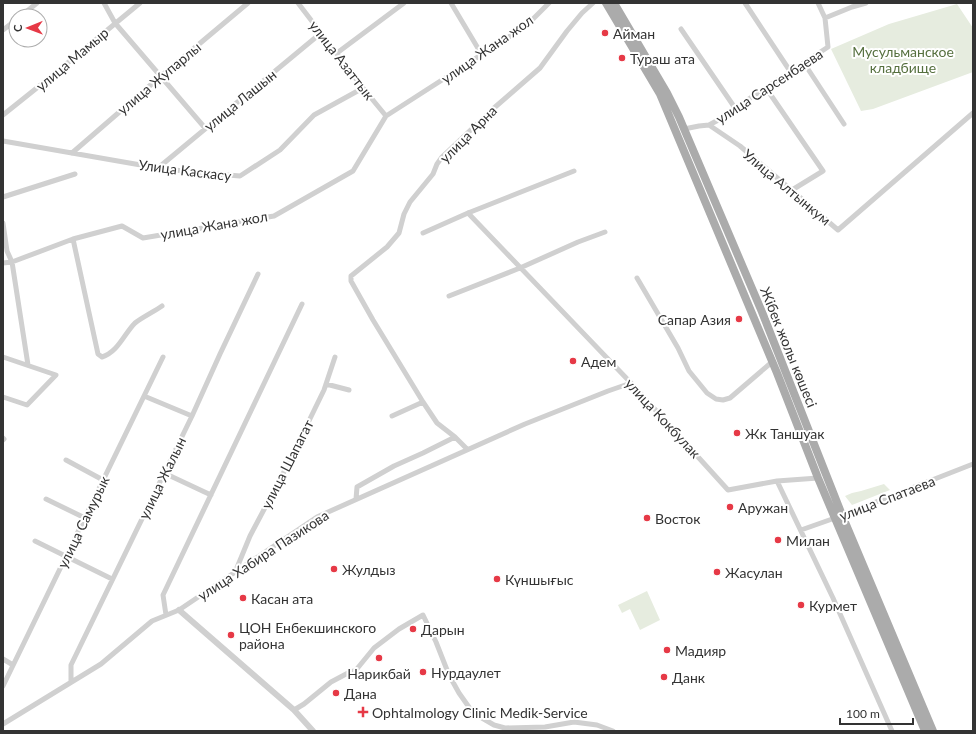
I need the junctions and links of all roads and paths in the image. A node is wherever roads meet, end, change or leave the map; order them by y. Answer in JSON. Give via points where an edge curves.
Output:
{"nodes":[{"id":1,"x":104,"y":3,"type":"edge"},
{"id":2,"x":140,"y":3,"type":"edge"},
{"id":3,"x":248,"y":3,"type":"edge"},
{"id":4,"x":298,"y":3,"type":"edge"},
{"id":5,"x":404,"y":3,"type":"edge"},
{"id":6,"x":451,"y":3,"type":"edge"},
{"id":7,"x":548,"y":3,"type":"edge"},
{"id":8,"x":593,"y":3,"type":"edge"},
{"id":9,"x":606,"y":3,"type":"edge"},
{"id":10,"x":614,"y":3,"type":"edge"},
{"id":11,"x":745,"y":3,"type":"edge"},
{"id":12,"x":818,"y":3,"type":"edge"},
{"id":13,"x":866,"y":3,"type":"edge"},
{"id":14,"x":824,"y":18,"type":"junction"},
{"id":15,"x":115,"y":23,"type":"junction"},
{"id":16,"x":681,"y":29,"type":"dead end"},
{"id":17,"x":321,"y":33,"type":"junction"},
{"id":18,"x":337,"y":54,"type":"junction"},
{"id":19,"x":482,"y":55,"type":"junction"},
{"id":20,"x":804,"y":63,"type":"junction"},
{"id":21,"x":790,"y":71,"type":"junction"},
{"id":22,"x":161,"y":76,"type":"junction"},
{"id":23,"x":363,"y":88,"type":"junction"},
{"id":24,"x":766,"y":88,"type":"junction"},
{"id":25,"x":735,"y":108,"type":"junction"},
{"id":26,"x":973,"y":112,"type":"edge"},
{"id":27,"x":3,"y":115,"type":"edge"},
{"id":28,"x":386,"y":116,"type":"junction"},
{"id":29,"x":844,"y":124,"type":"dead end"},
{"id":30,"x":709,"y":125,"type":"junction"},
{"id":31,"x":205,"y":128,"type":"junction"},
{"id":32,"x":684,"y":129,"type":"junction"},
{"id":33,"x":3,"y":141,"type":"edge"},
{"id":34,"x":72,"y":153,"type":"junction"},
{"id":35,"x":158,"y":168,"type":"junction"},
{"id":36,"x":574,"y":171,"type":"dead end"},
{"id":37,"x":75,"y":174,"type":"dead end"},
{"id":38,"x":792,"y":190,"type":"junction"},
{"id":39,"x":3,"y":197,"type":"edge"},
{"id":40,"x":468,"y":212,"type":"junction"},
{"id":41,"x":3,"y":223,"type":"edge"},
{"id":42,"x":605,"y":232,"type":"dead end"},
{"id":43,"x":423,"y":233,"type":"dead end"},
{"id":44,"x":73,"y":239,"type":"junction"},
{"id":45,"x":12,"y":262,"type":"junction"},
{"id":46,"x":3,"y":263,"type":"edge"},
{"id":47,"x":520,"y":268,"type":"junction"},
{"id":48,"x":258,"y":274,"type":"dead end"},
{"id":49,"x":637,"y":278,"type":"dead end"},
{"id":50,"x":449,"y":296,"type":"dead end"},
{"id":51,"x":302,"y":304,"type":"dead end"},
{"id":52,"x":162,"y":306,"type":"dead end"},
{"id":53,"x":3,"y":357,"type":"edge"},
{"id":54,"x":163,"y":357,"type":"dead end"},
{"id":55,"x":335,"y":357,"type":"dead end"},
{"id":56,"x":772,"y":362,"type":"junction"},
{"id":57,"x":28,"y":365,"type":"junction"},
{"id":58,"x":631,"y":383,"type":"junction"},
{"id":59,"x":326,"y":384,"type":"junction"},
{"id":60,"x":349,"y":390,"type":"dead end"},
{"id":61,"x":144,"y":396,"type":"junction"},
{"id":62,"x":3,"y":397,"type":"edge"},
{"id":63,"x":423,"y":402,"type":"junction"},
{"id":64,"x":192,"y":416,"type":"junction"},
{"id":65,"x":392,"y":416,"type":"dead end"},
{"id":66,"x":455,"y":437,"type":"junction"},
{"id":67,"x":467,"y":449,"type":"junction"},
{"id":68,"x":66,"y":460,"type":"dead end"},
{"id":69,"x":973,"y":464,"type":"edge"},
{"id":70,"x":164,"y":473,"type":"junction"},
{"id":71,"x":818,"y":478,"type":"junction"},
{"id":72,"x":103,"y":480,"type":"junction"},
{"id":73,"x":777,"y":481,"type":"junction"},
{"id":74,"x":211,"y":495,"type":"junction"},
{"id":75,"x":46,"y":499,"type":"dead end"},
{"id":76,"x":356,"y":499,"type":"junction"},
{"id":77,"x":839,"y":516,"type":"junction"},
{"id":78,"x":85,"y":518,"type":"junction"},
{"id":79,"x":801,"y":530,"type":"junction"},
{"id":80,"x":35,"y":541,"type":"dead end"},
{"id":81,"x":66,"y":556,"type":"junction"},
{"id":82,"x":236,"y":571,"type":"junction"},
{"id":83,"x":112,"y":579,"type":"junction"},
{"id":84,"x":179,"y":610,"type":"junction"},
{"id":85,"x":166,"y":615,"type":"junction"},
{"id":86,"x":3,"y":659,"type":"edge"},
{"id":87,"x":14,"y":665,"type":"junction"},
{"id":88,"x":71,"y":682,"type":"junction"},
{"id":89,"x":3,"y":686,"type":"edge"},
{"id":90,"x":294,"y":710,"type":"junction"},
{"id":91,"x":3,"y":724,"type":"edge"},
{"id":92,"x":313,"y":731,"type":"edge"},
{"id":93,"x":613,"y":731,"type":"edge"},
{"id":94,"x":892,"y":731,"type":"edge"},
{"id":95,"x":925,"y":731,"type":"edge"},
{"id":96,"x":933,"y":731,"type":"edge"}],
"edges":[{"from":1,"to":15,"type":"street"},
{"from":2,"to":15,"type":"street","name":"улица Мамыр"},
{"from":3,"to":22,"type":"street","name":"улица Жупарлы"},
{"from":4,"to":17,"type":"street","name":"улица Азаттык"},
{"from":5,"to":18,"type":"street"},
{"from":6,"to":19,"type":"street"},
{"from":7,"to":19,"type":"street","name":"улица Жана жол","via":[[526,26]]},
{"from":8,"to":63,"type":"street","name":"улица Арна","via":[[572,25],[540,68],[442,157],[433,174],[410,202],[399,232],[387,247],[351,276],[354,287]]},
{"from":9,"to":56,"type":"main road","name":"Жібек жолы көшесі","via":[[660,94]]},
{"from":10,"to":32,"type":"main road","name":"Жібек жолы көшесі","via":[[667,93]]},
{"from":11,"to":21,"type":"street"},
{"from":12,"to":14,"type":"street"},
{"from":13,"to":14,"type":"street"},
{"from":14,"to":20,"type":"street","name":"улица Сарсенбаева","via":[[828,47]]},
{"from":15,"to":22,"type":"street"},
{"from":15,"to":27,"type":"street","name":"улица Мамыр"},
{"from":16,"to":25,"type":"street"},
{"from":17,"to":18,"type":"street","name":"улица Азаттык"},
{"from":17,"to":31,"type":"street","name":"улица Лашын"},
{"from":18,"to":23,"type":"street","name":"улица Азаттык"},
{"from":19,"to":28,"type":"street","name":"улица Жана жол"},
{"from":20,"to":21,"type":"street","name":"улица Сарсенбаева"},
{"from":20,"to":29,"type":"street"},
{"from":21,"to":24,"type":"street","name":"улица Сарсенбаева"},
{"from":22,"to":31,"type":"street"},
{"from":22,"to":34,"type":"street","name":"улица Жупарлы"},
{"from":23,"to":28,"type":"street","name":"улица Азаттык"},
{"from":23,"to":35,"type":"street","name":"Улица Каскасу","via":[[314,115],[280,150],[240,176]]},
{"from":24,"to":25,"type":"street","name":"улица Сарсенбаева"},
{"from":24,"to":38,"type":"street","via":[[823,171]]},
{"from":25,"to":30,"type":"street","name":"улица Сарсенбаева"},
{"from":26,"to":38,"type":"street","name":"Улица Алтынкум","via":[[838,230]]},
{"from":28,"to":44,"type":"street","name":"улица Жана жол","via":[[353,170],[274,216],[143,238],[122,226]]},
{"from":30,"to":32,"type":"street"},
{"from":30,"to":38,"type":"street","name":"Улица Алтынкум","via":[[740,146]]},
{"from":31,"to":35,"type":"street","name":"улица Лашын"},
{"from":32,"to":77,"type":"main road","name":"Жібек жолы көшесі","via":[[762,312]]},
{"from":33,"to":34,"type":"street","name":"Улица Каскасу"},
{"from":34,"to":35,"type":"street","name":"Улица Каскасу"},
{"from":36,"to":40,"type":"street"},
{"from":37,"to":39,"type":"street"},
{"from":40,"to":43,"type":"street"},
{"from":40,"to":47,"type":"street","name":"улица Кокбулак"},
{"from":41,"to":45,"type":"street","via":[[7,251]]},
{"from":42,"to":47,"type":"street"},
{"from":44,"to":45,"type":"street","name":"улица Жана жол"},
{"from":44,"to":52,"type":"street","via":[[98,354],[102,357],[107,356],[119,345],[135,323]]},
{"from":45,"to":46,"type":"street","name":"улица Жана жол"},
{"from":45,"to":57,"type":"street"},
{"from":47,"to":50,"type":"street"},
{"from":47,"to":58,"type":"street","name":"улица Кокбулак"},
{"from":48,"to":64,"type":"street","name":"улица Жалын"},
{"from":49,"to":56,"type":"street","via":[[689,371],[706,393],[716,399],[730,398]]},
{"from":51,"to":74,"type":"street"},
{"from":53,"to":57,"type":"street"},
{"from":54,"to":61,"type":"street","name":"улица Самурык"},
{"from":55,"to":59,"type":"street","name":"улица Шапагат"},
{"from":56,"to":71,"type":"main road","name":"Жібек жолы көшесі"},
{"from":57,"to":62,"type":"street","via":[[56,375],[27,405]]},
{"from":58,"to":67,"type":"street","name":"улица Хабира Пазикова"},
{"from":58,"to":73,"type":"street","name":"улица Кокбулак","via":[[728,490]]},
{"from":59,"to":60,"type":"street"},
{"from":59,"to":82,"type":"street","name":"улица Шапагат","via":[[250,536]]},
{"from":61,"to":64,"type":"street"},
{"from":61,"to":72,"type":"street","name":"улица Самурык"},
{"from":63,"to":65,"type":"street"},
{"from":63,"to":66,"type":"street","name":"улица Арна","via":[[437,423]]},
{"from":64,"to":70,"type":"street","name":"улица Жалын"},
{"from":66,"to":67,"type":"street","name":"улица Арна"},
{"from":66,"to":76,"type":"street","via":[[357,487]]},
{"from":67,"to":76,"type":"street","name":"улица Хабира Пазикова"},
{"from":68,"to":72,"type":"street"},
{"from":69,"to":77,"type":"street","name":"улица Спатаева"},
{"from":70,"to":74,"type":"street"},
{"from":70,"to":83,"type":"street","name":"улица Жалын"},
{"from":71,"to":73,"type":"street","name":"улица Кокбулак"},
{"from":71,"to":77,"type":"main road","name":"Жібек жолы көшесі"},
{"from":72,"to":78,"type":"street","name":"улица Самурык"},
{"from":73,"to":79,"type":"street"},
{"from":74,"to":85,"type":"street","via":[[163,595]]},
{"from":75,"to":78,"type":"street"},
{"from":76,"to":82,"type":"street","name":"улица Хабира Пазикова","via":[[317,517]]},
{"from":77,"to":79,"type":"street","name":"улица Спатаева"},
{"from":77,"to":95,"type":"main road","name":"Жібек жолы көшесі"},
{"from":77,"to":96,"type":"main road","name":"Жібек жолы көшесі"},
{"from":78,"to":81,"type":"street","name":"улица Самурык"},
{"from":79,"to":94,"type":"street"},
{"from":80,"to":81,"type":"street"},
{"from":81,"to":83,"type":"street"},
{"from":81,"to":87,"type":"street","name":"улица Самурык"},
{"from":82,"to":84,"type":"street","name":"улица Хабира Пазикова"},
{"from":83,"to":88,"type":"street","name":"улица Жалын","via":[[70,665]]},
{"from":84,"to":85,"type":"street","name":"улица Хабира Пазикова"},
{"from":84,"to":90,"type":"street"},
{"from":85,"to":88,"type":"street","name":"улица Хабира Пазикова","via":[[152,621],[101,664]]},
{"from":86,"to":87,"type":"street"},
{"from":87,"to":89,"type":"street","name":"улица Самурык"},
{"from":88,"to":91,"type":"street","name":"улица Хабира Пазикова"},
{"from":90,"to":92,"type":"street"},
{"from":90,"to":93,"type":"street","via":[[331,682],[356,670],[374,648],[423,615],[448,675],[475,714],[505,728],[545,727],[574,722],[597,725]]}]}
